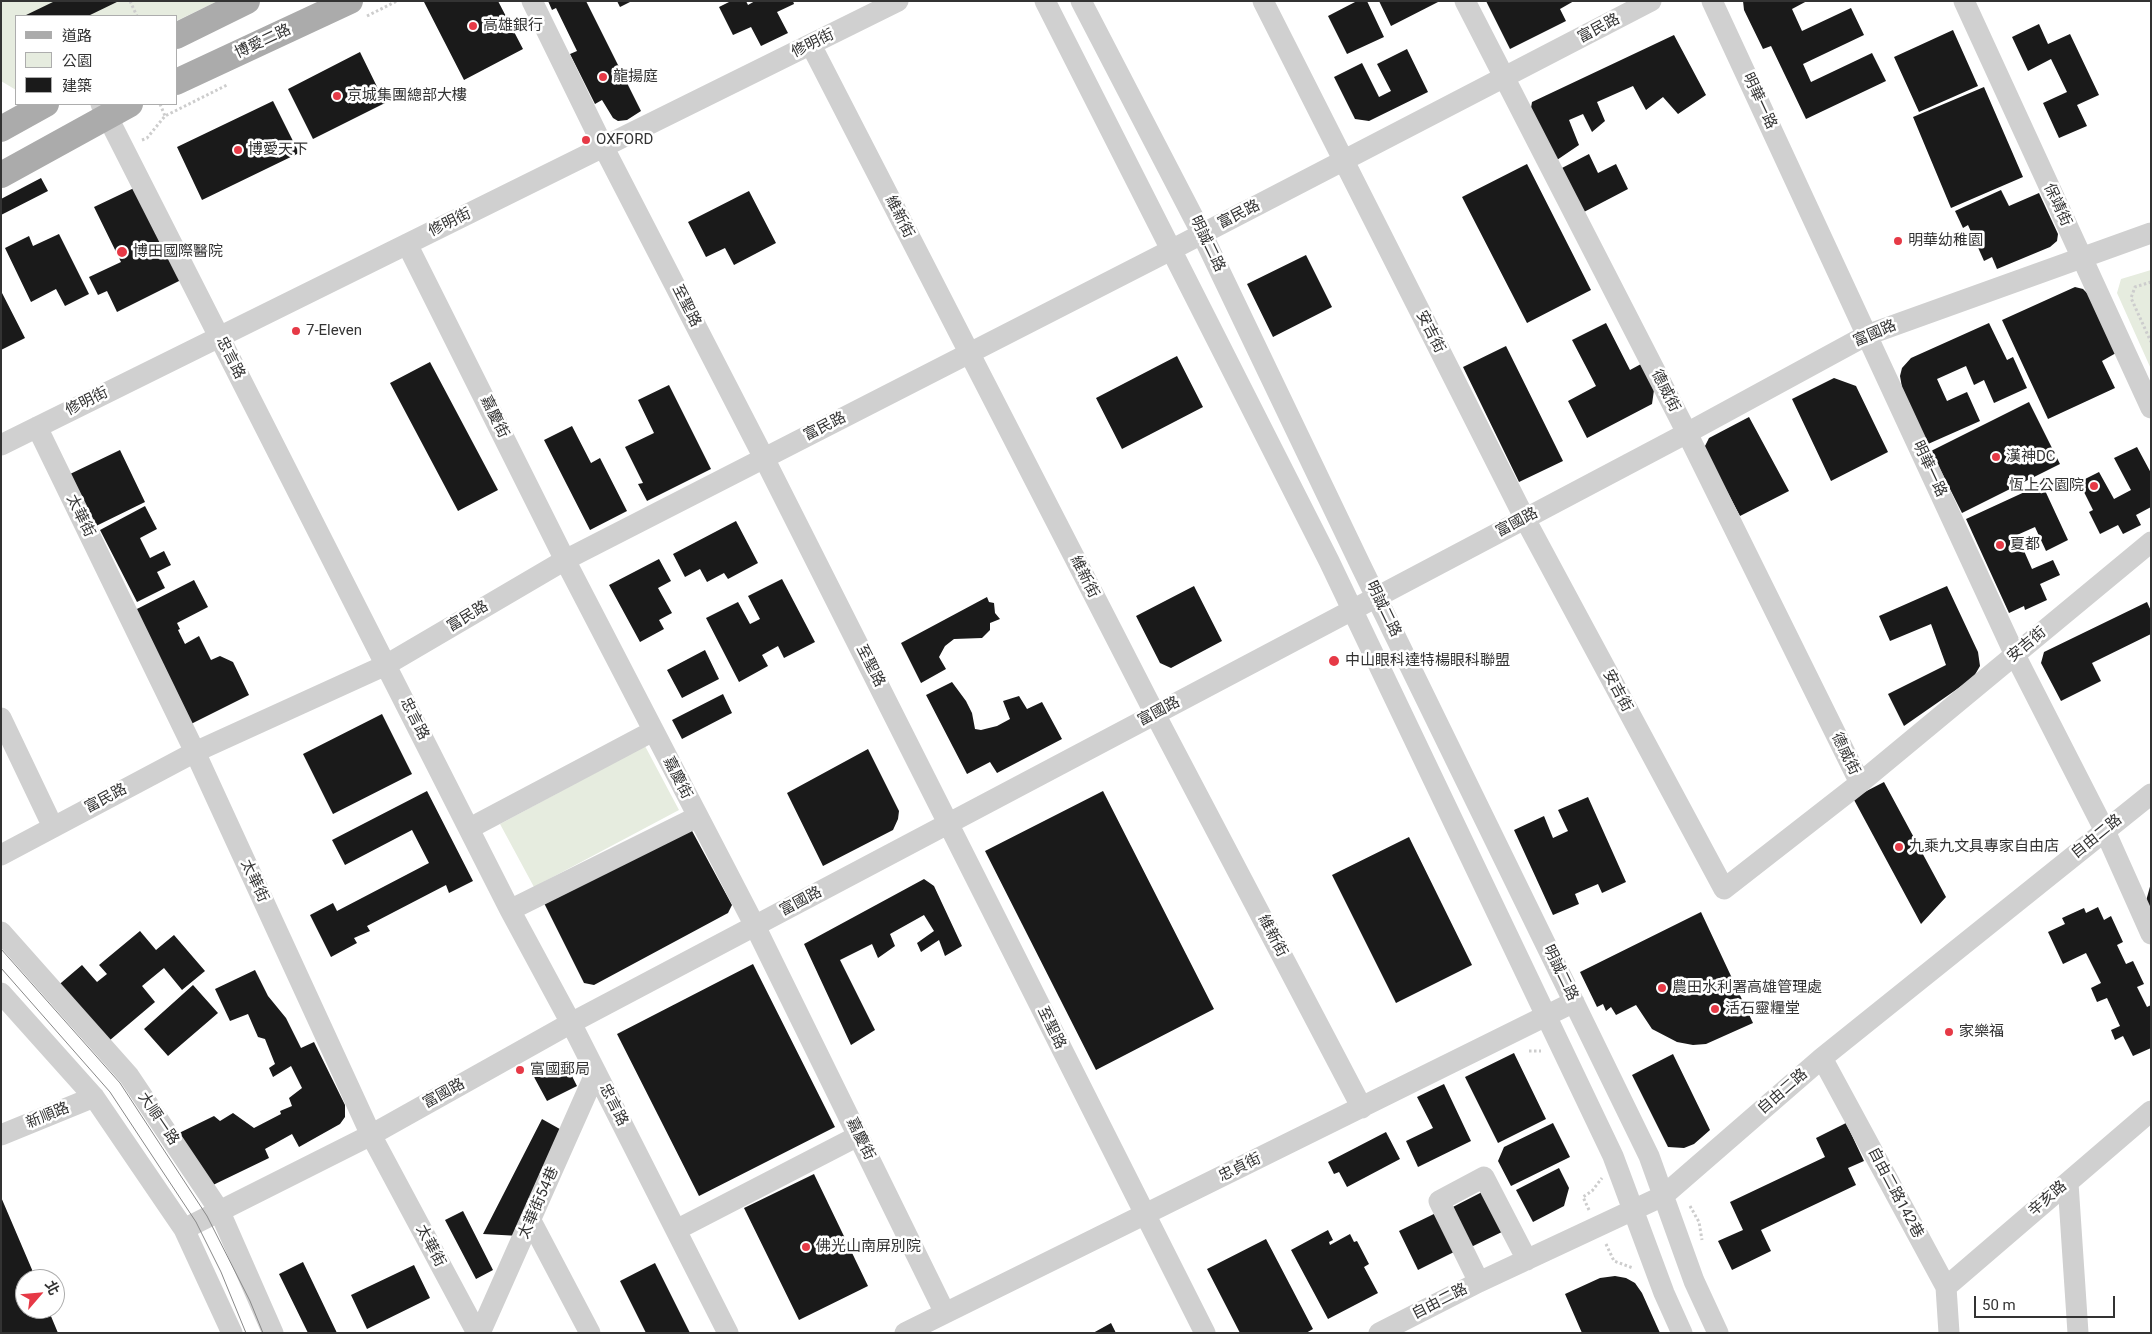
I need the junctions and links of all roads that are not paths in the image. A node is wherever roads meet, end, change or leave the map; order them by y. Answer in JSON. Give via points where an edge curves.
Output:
{"nodes":[{"id":1,"x":247,"y":1,"type":"edge"},
{"id":2,"x":350,"y":1,"type":"edge"},
{"id":3,"x":532,"y":1,"type":"edge"},
{"id":4,"x":898,"y":1,"type":"edge"},
{"id":5,"x":1045,"y":1,"type":"edge"},
{"id":6,"x":1081,"y":1,"type":"edge"},
{"id":7,"x":1263,"y":1,"type":"edge"},
{"id":8,"x":1465,"y":1,"type":"edge"},
{"id":9,"x":1651,"y":1,"type":"edge"},
{"id":10,"x":1712,"y":1,"type":"edge"},
{"id":11,"x":1964,"y":1,"type":"edge"},
{"id":12,"x":178,"y":35,"type":"edge"},
{"id":13,"x":811,"y":45,"type":"junction"},
{"id":14,"x":1504,"y":78,"type":"junction"},
{"id":15,"x":178,"y":81,"type":"edge"},
{"id":16,"x":44,"y":105,"type":"edge"},
{"id":17,"x":125,"y":105,"type":"edge"},
{"id":18,"x":103,"y":109,"type":"edge"},
{"id":19,"x":3,"y":123,"type":"edge"},
{"id":20,"x":603,"y":146,"type":"junction"},
{"id":21,"x":1344,"y":161,"type":"junction"},
{"id":22,"x":1,"y":175,"type":"edge"},
{"id":23,"x":2151,"y":233,"type":"edge"},
{"id":24,"x":1202,"y":234,"type":"junction"},
{"id":25,"x":408,"y":244,"type":"junction"},
{"id":26,"x":1171,"y":250,"type":"junction"},
{"id":27,"x":2081,"y":257,"type":"junction"},
{"id":28,"x":1867,"y":335,"type":"junction"},
{"id":29,"x":219,"y":337,"type":"junction"},
{"id":30,"x":969,"y":354,"type":"junction"},
{"id":31,"x":2151,"y":408,"type":"edge"},
{"id":32,"x":37,"y":427,"type":"junction"},
{"id":33,"x":1687,"y":433,"type":"junction"},
{"id":34,"x":1,"y":445,"type":"edge"},
{"id":35,"x":764,"y":458,"type":"junction"},
{"id":36,"x":1525,"y":519,"type":"junction"},
{"id":37,"x":2151,"y":542,"type":"edge"},
{"id":38,"x":565,"y":560,"type":"junction"},
{"id":39,"x":1377,"y":597,"type":"junction"},
{"id":40,"x":1352,"y":610,"type":"junction"},
{"id":41,"x":2015,"y":655,"type":"junction"},
{"id":42,"x":386,"y":665,"type":"junction"},
{"id":43,"x":1155,"y":714,"type":"junction"},
{"id":44,"x":1,"y":718,"type":"edge"},
{"id":45,"x":653,"y":731,"type":"junction"},
{"id":46,"x":195,"y":752,"type":"junction"},
{"id":47,"x":1860,"y":783,"type":"junction"},
{"id":48,"x":2151,"y":794,"type":"edge"},
{"id":49,"x":697,"y":817,"type":"junction"},
{"id":50,"x":949,"y":823,"type":"junction"},
{"id":51,"x":54,"y":827,"type":"junction"},
{"id":52,"x":470,"y":828,"type":"junction"},
{"id":53,"x":2105,"y":831,"type":"junction"},
{"id":54,"x":1,"y":855,"type":"edge"},
{"id":55,"x":510,"y":910,"type":"junction"},
{"id":56,"x":755,"y":926,"type":"junction"},
{"id":57,"x":1,"y":932,"type":"edge"},
{"id":58,"x":2151,"y":934,"type":"edge"},
{"id":59,"x":1,"y":993,"type":"edge"},
{"id":60,"x":1574,"y":1002,"type":"junction"},
{"id":61,"x":1544,"y":1016,"type":"junction"},
{"id":62,"x":571,"y":1023,"type":"junction"},
{"id":63,"x":1822,"y":1058,"type":"junction"},
{"id":64,"x":596,"y":1072,"type":"junction"},
{"id":65,"x":94,"y":1096,"type":"junction"},
{"id":66,"x":1362,"y":1108,"type":"junction"},
{"id":67,"x":2151,"y":1111,"type":"edge"},
{"id":68,"x":1,"y":1135,"type":"edge"},
{"id":69,"x":371,"y":1135,"type":"junction"},
{"id":70,"x":858,"y":1136,"type":"junction"},
{"id":71,"x":2068,"y":1183,"type":"junction"},
{"id":72,"x":1663,"y":1196,"type":"junction"},
{"id":73,"x":219,"y":1210,"type":"junction"},
{"id":74,"x":1634,"y":1212,"type":"junction"},
{"id":75,"x":1144,"y":1215,"type":"junction"},
{"id":76,"x":531,"y":1221,"type":"junction"},
{"id":77,"x":184,"y":1228,"type":"junction"},
{"id":78,"x":676,"y":1230,"type":"junction"},
{"id":79,"x":1526,"y":1260,"type":"junction"},
{"id":80,"x":1479,"y":1282,"type":"junction"},
{"id":81,"x":1946,"y":1287,"type":"junction"},
{"id":82,"x":945,"y":1313,"type":"junction"},
{"id":83,"x":232,"y":1333,"type":"edge"},
{"id":84,"x":274,"y":1333,"type":"edge"},
{"id":85,"x":479,"y":1333,"type":"edge"},
{"id":86,"x":590,"y":1333,"type":"edge"},
{"id":87,"x":728,"y":1333,"type":"edge"},
{"id":88,"x":905,"y":1333,"type":"edge"},
{"id":89,"x":1205,"y":1333,"type":"edge"},
{"id":90,"x":1379,"y":1333,"type":"edge"},
{"id":91,"x":1682,"y":1333,"type":"edge"},
{"id":92,"x":1718,"y":1333,"type":"edge"},
{"id":93,"x":1949,"y":1333,"type":"edge"},
{"id":94,"x":2078,"y":1333,"type":"edge"}],
"edges":[{"from":1,"to":12,"type":"main road"},
{"from":2,"to":15,"type":"main road","name":"博愛二路"},
{"from":3,"to":20,"type":"street","name":"至聖路"},
{"from":4,"to":13,"type":"street","name":"修明街"},
{"from":5,"to":26,"type":"street","name":"明誠二路"},
{"from":6,"to":24,"type":"street","name":"明誠二路"},
{"from":7,"to":21,"type":"street","name":"安吉街"},
{"from":8,"to":14,"type":"street","name":"德威街"},
{"from":9,"to":14,"type":"street","name":"富民路"},
{"from":10,"to":28,"type":"street","name":"明華一路"},
{"from":11,"to":27,"type":"street","name":"保靖街"},
{"from":13,"to":20,"type":"street","name":"修明街"},
{"from":13,"to":30,"type":"street","name":"維新街"},
{"from":14,"to":21,"type":"street","name":"富民路"},
{"from":14,"to":33,"type":"street","name":"德威街"},
{"from":16,"to":19,"type":"main road"},
{"from":17,"to":18,"type":"main road"},
{"from":18,"to":22,"type":"main road"},
{"from":18,"to":29,"type":"street","name":"忠言路"},
{"from":20,"to":25,"type":"street","name":"修明街"},
{"from":20,"to":35,"type":"street","name":"至聖路"},
{"from":21,"to":24,"type":"street","name":"富民路"},
{"from":21,"to":36,"type":"street","name":"安吉街"},
{"from":23,"to":27,"type":"street","name":"富國路"},
{"from":24,"to":26,"type":"street","name":"富民路"},
{"from":24,"to":39,"type":"street","name":"明誠二路"},
{"from":25,"to":29,"type":"street","name":"修明街"},
{"from":25,"to":38,"type":"street","name":"嘉慶街"},
{"from":26,"to":30,"type":"street","name":"富民路"},
{"from":26,"to":40,"type":"street","name":"明誠二路"},
{"from":27,"to":28,"type":"street","name":"富國路"},
{"from":27,"to":31,"type":"street","name":"保靖街"},
{"from":28,"to":33,"type":"street","name":"富國路"},
{"from":28,"to":41,"type":"street","name":"明華一路"},
{"from":29,"to":32,"type":"street","name":"修明街"},
{"from":29,"to":42,"type":"street","name":"忠言路"},
{"from":30,"to":35,"type":"street","name":"富民路"},
{"from":30,"to":43,"type":"street","name":"維新街"},
{"from":32,"to":34,"type":"street","name":"修明街"},
{"from":32,"to":46,"type":"street","name":"太華街"},
{"from":33,"to":36,"type":"street","name":"富國路"},
{"from":33,"to":47,"type":"street","name":"德威街"},
{"from":35,"to":38,"type":"street","name":"富民路"},
{"from":35,"to":50,"type":"street","name":"至聖路"},
{"from":36,"to":39,"type":"street","name":"富國路"},
{"from":36,"to":47,"type":"street","name":"安吉街","via":[[1724,889]]},
{"from":37,"to":41,"type":"street","name":"安吉街"},
{"from":38,"to":42,"type":"street","name":"富民路"},
{"from":38,"to":45,"type":"street","name":"嘉慶街"},
{"from":39,"to":40,"type":"street","name":"富國路"},
{"from":39,"to":60,"type":"street","name":"明誠二路"},
{"from":40,"to":43,"type":"street","name":"富國路"},
{"from":40,"to":61,"type":"street","name":"明誠二路"},
{"from":41,"to":47,"type":"street","name":"安吉街"},
{"from":41,"to":53,"type":"street","name":"明華一路"},
{"from":42,"to":46,"type":"street","name":"富民路"},
{"from":42,"to":52,"type":"street","name":"忠言路"},
{"from":43,"to":50,"type":"street","name":"富國路"},
{"from":43,"to":66,"type":"street","name":"維新街"},
{"from":44,"to":51,"type":"street"},
{"from":45,"to":49,"type":"street","name":"嘉慶街"},
{"from":45,"to":52,"type":"street"},
{"from":46,"to":51,"type":"street","name":"富民路"},
{"from":46,"to":69,"type":"street","name":"太華街"},
{"from":48,"to":53,"type":"street","name":"自由二路"},
{"from":49,"to":55,"type":"street"},
{"from":49,"to":56,"type":"street","name":"嘉慶街"},
{"from":50,"to":56,"type":"street","name":"富國路"},
{"from":50,"to":75,"type":"street","name":"至聖路"},
{"from":51,"to":54,"type":"street","name":"富民路"},
{"from":52,"to":55,"type":"street","name":"忠言路"},
{"from":53,"to":58,"type":"street","name":"明華一路"},
{"from":53,"to":63,"type":"street","name":"自由二路"},
{"from":55,"to":62,"type":"street","name":"忠言路"},
{"from":56,"to":62,"type":"street","name":"富國路"},
{"from":56,"to":70,"type":"street","name":"嘉慶街"},
{"from":57,"to":73,"type":"street","name":"大順一路","via":[[129,1076]]},
{"from":59,"to":65,"type":"street"},
{"from":60,"to":61,"type":"street","name":"忠貞街"},
{"from":60,"to":72,"type":"street","name":"明誠二路","via":[[1649,1156]]},
{"from":61,"to":66,"type":"street","name":"忠貞街"},
{"from":61,"to":74,"type":"street","name":"明誠二路","via":[[1613,1156]]},
{"from":62,"to":64,"type":"street","name":"忠言路"},
{"from":62,"to":69,"type":"street","name":"富國路"},
{"from":63,"to":72,"type":"street","name":"自由二路"},
{"from":63,"to":81,"type":"street","name":"自由二路142巷"},
{"from":64,"to":76,"type":"street","name":"太華街54巷"},
{"from":64,"to":78,"type":"street","name":"忠言路"},
{"from":65,"to":68,"type":"street","name":"新順路"},
{"from":65,"to":77,"type":"street"},
{"from":66,"to":75,"type":"street","name":"忠貞街"},
{"from":67,"to":71,"type":"street","name":"辛亥路"},
{"from":69,"to":73,"type":"street","name":"富國路"},
{"from":69,"to":85,"type":"street","name":"太華街"},
{"from":70,"to":78,"type":"street"},
{"from":70,"to":82,"type":"street","name":"嘉慶街"},
{"from":71,"to":81,"type":"street","name":"辛亥路"},
{"from":71,"to":94,"type":"street"},
{"from":72,"to":74,"type":"street","name":"自由二路"},
{"from":72,"to":92,"type":"street","name":"明誠二路","via":[[1694,1281]]},
{"from":73,"to":77,"type":"street","name":"富國路"},
{"from":73,"to":84,"type":"street","name":"大順一路"},
{"from":74,"to":79,"type":"street","name":"自由二路"},
{"from":74,"to":91,"type":"street","name":"明誠二路"},
{"from":75,"to":82,"type":"street","name":"忠貞街"},
{"from":75,"to":89,"type":"street","name":"至聖路"},
{"from":76,"to":85,"type":"street","name":"太華街54巷"},
{"from":76,"to":86,"type":"street"},
{"from":77,"to":83,"type":"street"},
{"from":78,"to":87,"type":"street","name":"忠言路"},
{"from":79,"to":80,"type":"street","name":"自由二路"},
{"from":79,"to":80,"type":"street","via":[[1484,1177],[1439,1201]]},
{"from":80,"to":90,"type":"street","name":"自由二路"},
{"from":81,"to":93,"type":"street","name":"自由二路142巷"},
{"from":82,"to":88,"type":"street","name":"忠貞街"}]}
